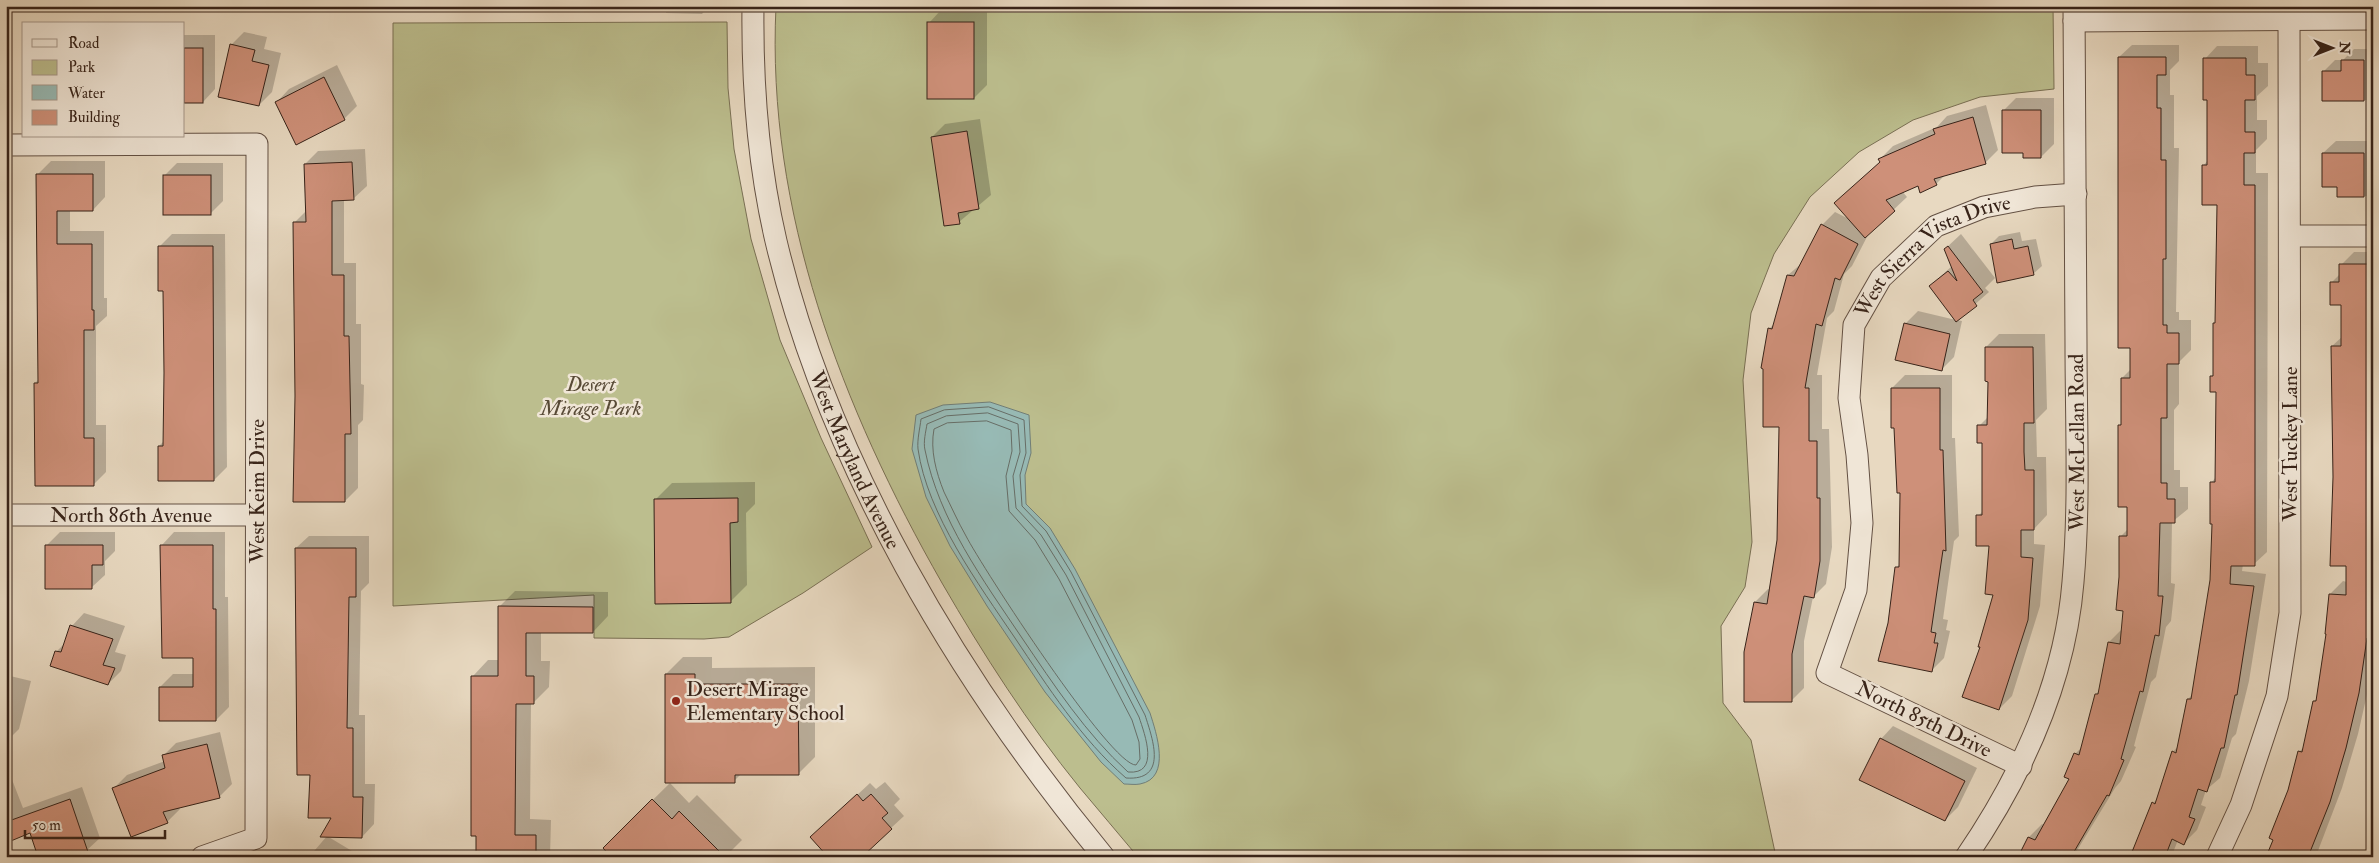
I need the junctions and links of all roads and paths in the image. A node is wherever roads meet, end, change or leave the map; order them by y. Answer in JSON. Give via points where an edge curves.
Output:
{"nodes":[{"id":1,"x":753,"y":6,"type":"edge"},
{"id":2,"x":2074,"y":13,"type":"edge"},
{"id":3,"x":2289,"y":20,"type":"junction"},
{"id":4,"x":2373,"y":20,"type":"edge"},
{"id":5,"x":6,"y":145,"type":"edge"},
{"id":6,"x":2076,"y":194,"type":"junction"},
{"id":7,"x":2290,"y":236,"type":"junction"},
{"id":8,"x":2373,"y":236,"type":"edge"},
{"id":9,"x":256,"y":515,"type":"junction"},
{"id":10,"x":6,"y":516,"type":"edge"},
{"id":11,"x":1827,"y":672,"type":"joint"},
{"id":12,"x":2021,"y":766,"type":"junction"},
{"id":13,"x":202,"y":857,"type":"edge"},
{"id":14,"x":1104,"y":857,"type":"edge"},
{"id":15,"x":1966,"y":857,"type":"edge"},
{"id":16,"x":2217,"y":857,"type":"edge"}],
"edges":[{"from":1,"to":14,"type":"street","name":"West Maryland Avenue","via":[[754,94],[768,200],[789,292],[830,406],[873,502],[955,649],[1059,802]]},
{"from":2,"to":3,"type":"street"},
{"from":2,"to":6,"type":"street","name":"West McLellan Road"},
{"from":3,"to":4,"type":"street"},
{"from":3,"to":7,"type":"street","name":"West Tuckey Lane"},
{"from":5,"to":9,"type":"street","name":"West Keim Drive","via":[[257,144]]},
{"from":6,"to":11,"type":"street","name":"West Sierra Vista Drive","via":[[2035,197],[1984,207],[1936,226],[1881,278],[1854,325],[1849,398],[1862,523],[1856,590]]},
{"from":6,"to":12,"type":"street","name":"West McLellan Road","via":[[2073,583],[2056,672]]},
{"from":7,"to":8,"type":"street"},
{"from":7,"to":16,"type":"street","name":"West Tuckey Lane","via":[[2290,613],[2276,696],[2241,805]]},
{"from":9,"to":10,"type":"street","name":"North 86th Avenue"},
{"from":9,"to":13,"type":"street","name":"West Keim Drive","via":[[256,838]]},
{"from":11,"to":12,"type":"street","name":"North 85th Drive"},
{"from":12,"to":15,"type":"street","name":"West McLellan Road"}]}
